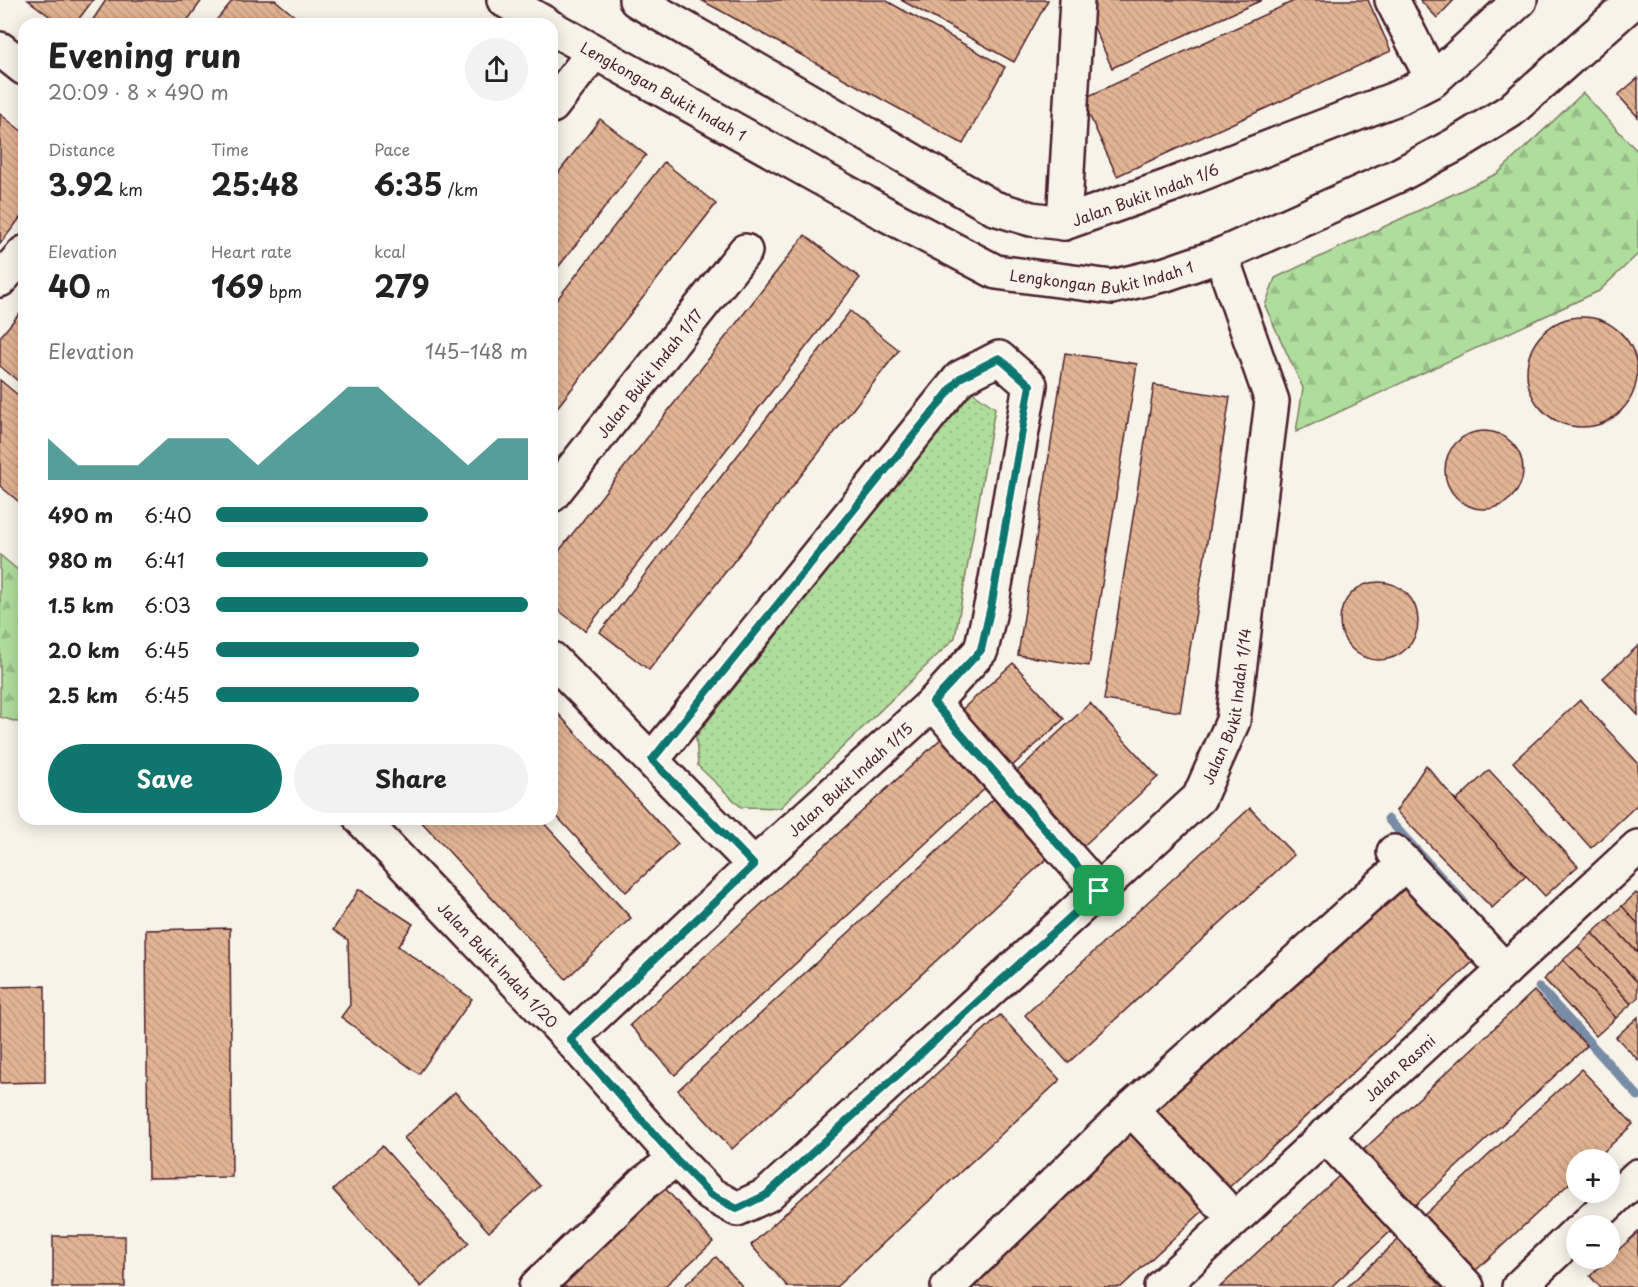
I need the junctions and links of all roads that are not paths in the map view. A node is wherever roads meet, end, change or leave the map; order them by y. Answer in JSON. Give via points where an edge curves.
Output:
{"nodes":[{"id":1,"x":636,"y":0,"type":"edge"},
{"id":2,"x":1077,"y":0,"type":"edge"},
{"id":3,"x":1392,"y":0,"type":"edge"},
{"id":4,"x":1520,"y":0,"type":"edge"},
{"id":5,"x":1635,"y":0,"type":"edge"},
{"id":6,"x":558,"y":31,"type":"edge"},
{"id":7,"x":0,"y":49,"type":"edge"},
{"id":8,"x":594,"y":52,"type":"junction"},
{"id":9,"x":18,"y":63,"type":"edge"},
{"id":10,"x":1433,"y":80,"type":"junction"},
{"id":11,"x":558,"y":98,"type":"edge"},
{"id":12,"x":1064,"y":223,"type":"junction"},
{"id":13,"x":745,"y":251,"type":"dead end"},
{"id":14,"x":1221,"y":255,"type":"junction"},
{"id":15,"x":18,"y":260,"type":"edge"},
{"id":16,"x":0,"y":280,"type":"edge"},
{"id":17,"x":558,"y":487,"type":"edge"},
{"id":18,"x":558,"y":665,"type":"edge"},
{"id":19,"x":933,"y":702,"type":"junction"},
{"id":20,"x":652,"y":760,"type":"junction"},
{"id":21,"x":367,"y":825,"type":"edge"},
{"id":22,"x":1638,"y":847,"type":"edge"},
{"id":23,"x":754,"y":865,"type":"junction"},
{"id":24,"x":1099,"y":891,"type":"junction"},
{"id":25,"x":1505,"y":970,"type":"junction"},
{"id":26,"x":570,"y":1039,"type":"junction"},
{"id":27,"x":1131,"y":1109,"type":"junction"},
{"id":28,"x":1325,"y":1135,"type":"junction"},
{"id":29,"x":676,"y":1159,"type":"junction"},
{"id":30,"x":1638,"y":1176,"type":"edge"},
{"id":31,"x":737,"y":1209,"type":"joint"},
{"id":32,"x":1596,"y":1215,"type":"edge"},
{"id":33,"x":1234,"y":1218,"type":"junction"},
{"id":34,"x":1566,"y":1242,"type":"edge"},
{"id":35,"x":536,"y":1287,"type":"edge"},
{"id":36,"x":948,"y":1287,"type":"edge"},
{"id":37,"x":1161,"y":1287,"type":"edge"},
{"id":38,"x":1467,"y":1287,"type":"edge"},
{"id":39,"x":1519,"y":1287,"type":"edge"}],
"edges":[{"from":1,"to":12,"type":"street","name":"Jalan Bukit Indah 1/6","via":[[994,208],[1031,219]]},
{"from":2,"to":12,"type":"street"},
{"from":3,"to":10,"type":"street"},
{"from":4,"to":10,"type":"street","name":"Jalan Bukit Indah 1/6"},
{"from":5,"to":14,"type":"street","name":"Lengkongan Bukit Indah 1","via":[[1510,111],[1465,139],[1399,174]]},
{"from":6,"to":8,"type":"street","name":"Lengkongan Bukit Indah 1"},
{"from":7,"to":9,"type":"street"},
{"from":8,"to":11,"type":"street"},
{"from":8,"to":14,"type":"street","name":"Lengkongan Bukit Indah 1","via":[[996,272],[1112,287]]},
{"from":10,"to":12,"type":"street","name":"Jalan Bukit Indah 1/6","via":[[1400,97]]},
{"from":13,"to":17,"type":"street","name":"Jalan Bukit Indah 1/17"},
{"from":14,"to":24,"type":"street","name":"Jalan Bukit Indah 1/14","via":[[1272,401],[1233,721],[1198,798]]},
{"from":15,"to":16,"type":"street"},
{"from":18,"to":20,"type":"street"},
{"from":19,"to":20,"type":"street","name":"Jalan Bukit Indah 1/15","via":[[981,650],[992,602],[1030,385],[999,358],[960,378]]},
{"from":19,"to":23,"type":"street","name":"Jalan Bukit Indah 1/15"},
{"from":19,"to":24,"type":"street"},
{"from":20,"to":23,"type":"street"},
{"from":21,"to":26,"type":"street","name":"Jalan Bukit Indah 1/20"},
{"from":22,"to":25,"type":"street","name":"Jalan Rasmi"},
{"from":23,"to":26,"type":"street","name":"Jalan Bukit Indah 1/15"},
{"from":24,"to":31,"type":"street","name":"Jalan Bukit Indah 1/14","via":[[766,1195]]},
{"from":25,"to":27,"type":"street","via":[[1400,857]]},
{"from":25,"to":28,"type":"street","name":"Jalan Rasmi"},
{"from":26,"to":29,"type":"street","name":"Jalan Bukit Indah 1/20"},
{"from":27,"to":33,"type":"street"},
{"from":27,"to":36,"type":"street"},
{"from":28,"to":33,"type":"street","name":"Jalan Rasmi"},
{"from":28,"to":38,"type":"street"},
{"from":29,"to":31,"type":"street","name":"Jalan Bukit Indah 1/20","via":[[710,1194]]},
{"from":29,"to":35,"type":"street","via":[[645,1182]]},
{"from":30,"to":32,"type":"street"},
{"from":33,"to":37,"type":"street","name":"Jalan Rasmi"},
{"from":34,"to":39,"type":"street"}]}
